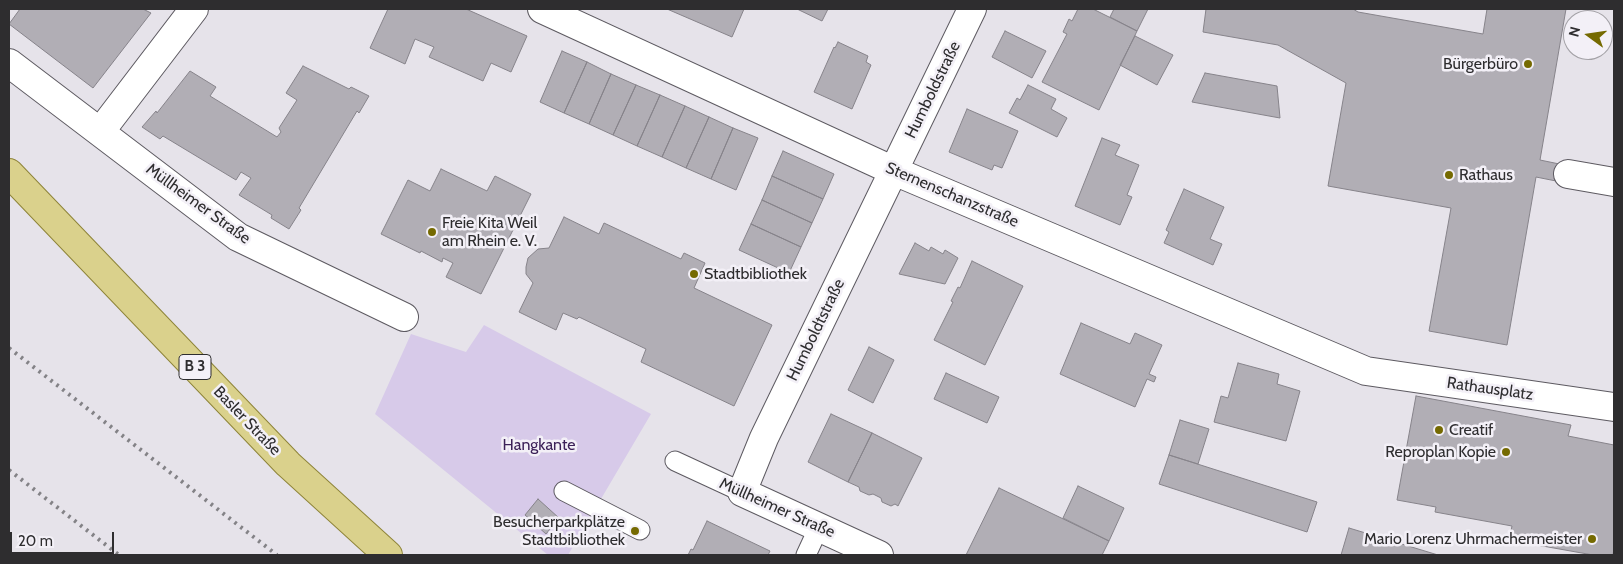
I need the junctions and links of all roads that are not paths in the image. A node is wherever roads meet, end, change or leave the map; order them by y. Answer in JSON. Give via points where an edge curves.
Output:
{"nodes":[{"id":1,"x":194,"y":9,"type":"edge"},
{"id":2,"x":542,"y":9,"type":"edge"},
{"id":3,"x":972,"y":9,"type":"edge"},
{"id":4,"x":9,"y":63,"type":"edge"},
{"id":5,"x":100,"y":132,"type":"junction"},
{"id":6,"x":894,"y":171,"type":"junction"},
{"id":7,"x":9,"y":173,"type":"edge"},
{"id":8,"x":1568,"y":174,"type":"dead end"},
{"id":9,"x":1614,"y":182,"type":"edge"},
{"id":10,"x":404,"y":317,"type":"dead end"},
{"id":11,"x":1366,"y":371,"type":"joint"},
{"id":12,"x":1614,"y":407,"type":"edge"},
{"id":13,"x":674,"y":461,"type":"dead end"},
{"id":14,"x":564,"y":491,"type":"dead end"},
{"id":15,"x":742,"y":492,"type":"junction"},
{"id":16,"x":819,"y":526,"type":"junction"},
{"id":17,"x":640,"y":530,"type":"dead end"},
{"id":18,"x":388,"y":555,"type":"edge"},
{"id":19,"x":806,"y":555,"type":"edge"},
{"id":20,"x":879,"y":555,"type":"edge"}],
"edges":[{"from":1,"to":5,"type":"street"},
{"from":2,"to":6,"type":"street","name":"Sternenschanzstraße"},
{"from":3,"to":6,"type":"street","name":"Humboldstraße"},
{"from":4,"to":5,"type":"street","name":"Müllheimer Straße"},
{"from":5,"to":10,"type":"street","name":"Müllheimer Straße","via":[[238,237]]},
{"from":6,"to":11,"type":"street","name":"Sternenschanzstraße"},
{"from":6,"to":15,"type":"street","name":"Humboldtstraße","via":[[764,438]]},
{"from":7,"to":18,"type":"main road","name":"Basler Straße","number":"B 3","via":[[288,464]]},
{"from":8,"to":9,"type":"street"},
{"from":11,"to":12,"type":"street","name":"Rathausplatz"},
{"from":13,"to":15,"type":"lane","name":"Müllheimer Straße"},
{"from":14,"to":17,"type":"lane"},
{"from":15,"to":16,"type":"street","name":"Müllheimer Straße"},
{"from":16,"to":19,"type":"lane"},
{"from":16,"to":20,"type":"street","name":"Müllheimer Straße"}]}
